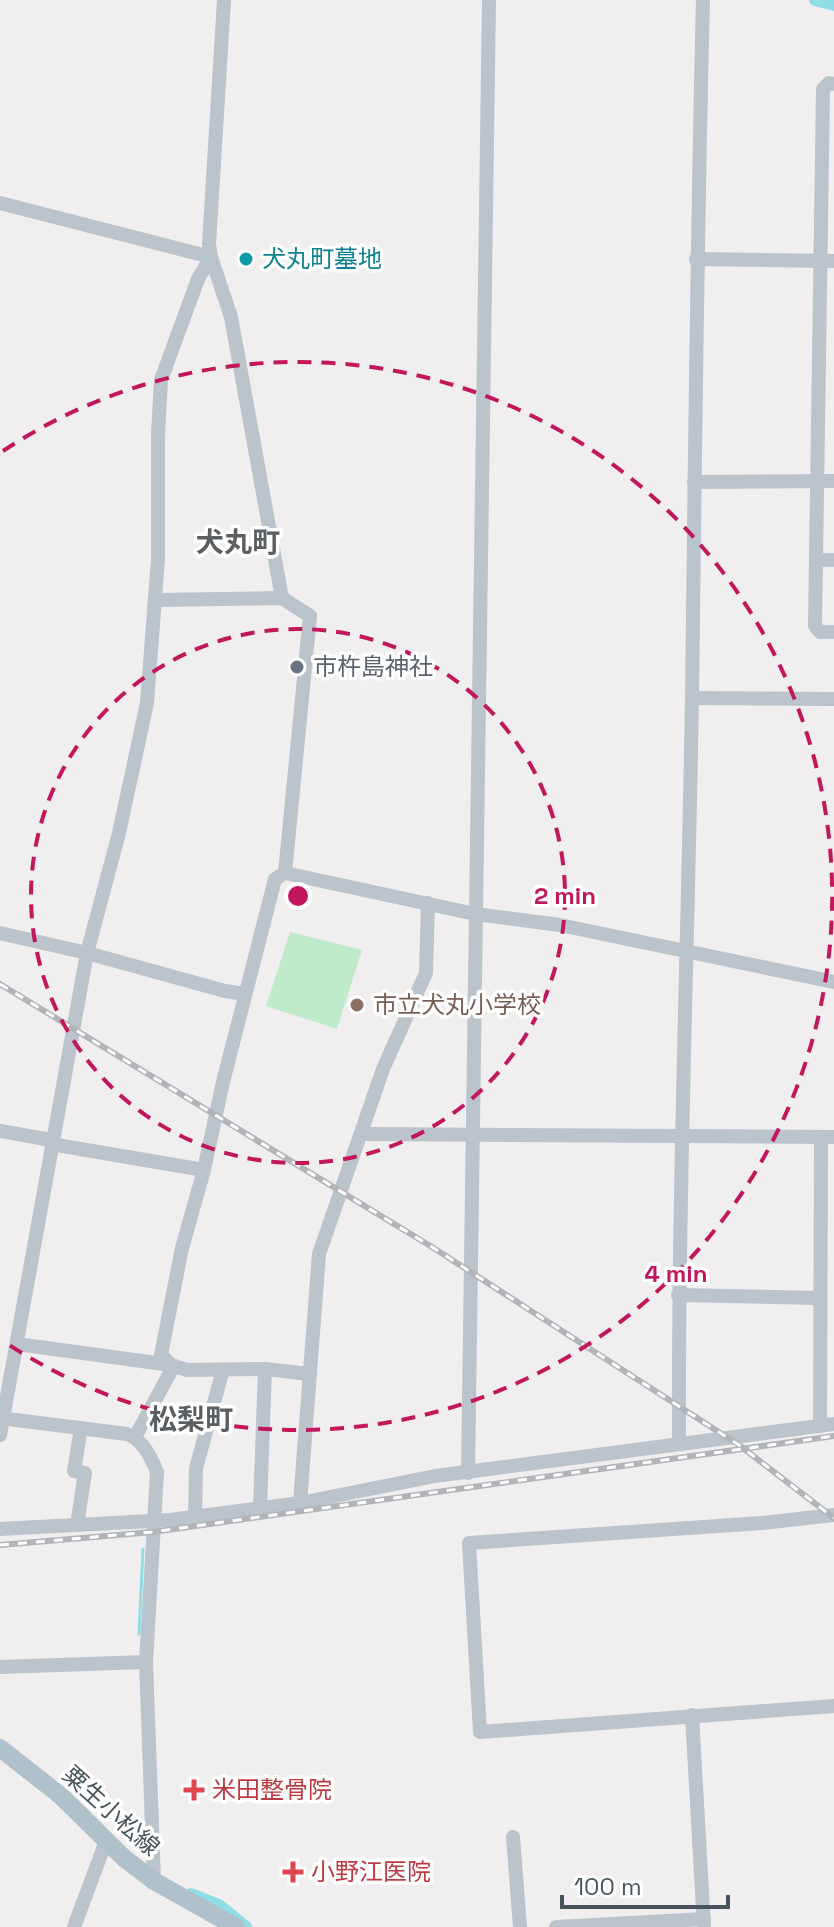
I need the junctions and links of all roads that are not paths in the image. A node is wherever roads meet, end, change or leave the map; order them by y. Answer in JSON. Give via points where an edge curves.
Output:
{"nodes":[{"id":1,"x":224,"y":0,"type":"edge"},
{"id":2,"x":489,"y":0,"type":"edge"},
{"id":3,"x":703,"y":0,"type":"edge"},
{"id":4,"x":834,"y":84,"type":"edge"},
{"id":5,"x":0,"y":203,"type":"edge"},
{"id":6,"x":211,"y":257,"type":"junction"},
{"id":7,"x":696,"y":259,"type":"junction"},
{"id":8,"x":826,"y":261,"type":"edge"},
{"id":9,"x":818,"y":481,"type":"junction"},
{"id":10,"x":834,"y":481,"type":"edge"},
{"id":11,"x":694,"y":482,"type":"junction"},
{"id":12,"x":816,"y":560,"type":"junction"},
{"id":13,"x":834,"y":560,"type":"edge"},
{"id":14,"x":282,"y":598,"type":"junction"},
{"id":15,"x":155,"y":600,"type":"junction"},
{"id":16,"x":834,"y":632,"type":"edge"},
{"id":17,"x":692,"y":698,"type":"junction"},
{"id":18,"x":834,"y":699,"type":"edge"},
{"id":19,"x":285,"y":873,"type":"junction"},
{"id":20,"x":428,"y":903,"type":"junction"},
{"id":21,"x":475,"y":914,"type":"junction"},
{"id":22,"x":0,"y":933,"type":"edge"},
{"id":23,"x":685,"y":952,"type":"junction"},
{"id":24,"x":87,"y":953,"type":"junction"},
{"id":25,"x":834,"y":982,"type":"edge"},
{"id":26,"x":245,"y":994,"type":"junction"},
{"id":27,"x":0,"y":1131,"type":"edge"},
{"id":28,"x":368,"y":1134,"type":"dead end"},
{"id":29,"x":684,"y":1135,"type":"junction"},
{"id":30,"x":472,"y":1137,"type":"junction"},
{"id":31,"x":827,"y":1137,"type":"edge"},
{"id":32,"x":51,"y":1142,"type":"junction"},
{"id":33,"x":204,"y":1170,"type":"junction"},
{"id":34,"x":678,"y":1295,"type":"junction"},
{"id":35,"x":820,"y":1298,"type":"junction"},
{"id":36,"x":17,"y":1344,"type":"junction"},
{"id":37,"x":171,"y":1365,"type":"junction"},
{"id":38,"x":265,"y":1369,"type":"junction"},
{"id":39,"x":223,"y":1370,"type":"junction"},
{"id":40,"x":310,"y":1374,"type":"junction"},
{"id":41,"x":2,"y":1418,"type":"edge"},
{"id":42,"x":827,"y":1425,"type":"edge"},
{"id":43,"x":81,"y":1428,"type":"junction"},
{"id":44,"x":0,"y":1435,"type":"edge"},
{"id":45,"x":135,"y":1437,"type":"junction"},
{"id":46,"x":679,"y":1443,"type":"junction"},
{"id":47,"x":468,"y":1473,"type":"junction"},
{"id":48,"x":300,"y":1503,"type":"junction"},
{"id":49,"x":260,"y":1508,"type":"junction"},
{"id":50,"x":834,"y":1515,"type":"edge"},
{"id":51,"x":195,"y":1517,"type":"junction"},
{"id":52,"x":154,"y":1520,"type":"junction"},
{"id":53,"x":77,"y":1525,"type":"junction"},
{"id":54,"x":0,"y":1529,"type":"edge"},
{"id":55,"x":146,"y":1662,"type":"junction"},
{"id":56,"x":0,"y":1667,"type":"edge"},
{"id":57,"x":834,"y":1706,"type":"edge"},
{"id":58,"x":692,"y":1715,"type":"junction"},
{"id":59,"x":0,"y":1748,"type":"edge"},
{"id":60,"x":513,"y":1837,"type":"dead end"},
{"id":61,"x":106,"y":1841,"type":"junction"},
{"id":62,"x":154,"y":1881,"type":"junction"},
{"id":63,"x":704,"y":1923,"type":"edge"},
{"id":64,"x":74,"y":1927,"type":"edge"},
{"id":65,"x":236,"y":1927,"type":"edge"},
{"id":66,"x":520,"y":1927,"type":"edge"},
{"id":67,"x":556,"y":1927,"type":"edge"}],
"edges":[{"from":1,"to":6,"type":"street"},
{"from":2,"to":21,"type":"street"},
{"from":3,"to":7,"type":"street"},
{"from":4,"to":8,"type":"street","via":[[823,89]]},
{"from":5,"to":6,"type":"street"},
{"from":6,"to":14,"type":"street","via":[[231,317]]},
{"from":6,"to":15,"type":"street","via":[[161,380]]},
{"from":7,"to":8,"type":"street"},
{"from":7,"to":11,"type":"street"},
{"from":8,"to":9,"type":"street"},
{"from":9,"to":10,"type":"street"},
{"from":9,"to":11,"type":"street"},
{"from":9,"to":12,"type":"street"},
{"from":11,"to":17,"type":"street"},
{"from":12,"to":13,"type":"street"},
{"from":12,"to":16,"type":"street","via":[[815,626],[820,632]]},
{"from":14,"to":15,"type":"street"},
{"from":14,"to":19,"type":"street","via":[[310,616]]},
{"from":15,"to":24,"type":"street","via":[[147,703]]},
{"from":17,"to":18,"type":"street"},
{"from":17,"to":23,"type":"street"},
{"from":19,"to":20,"type":"street"},
{"from":19,"to":26,"type":"street","via":[[275,879]]},
{"from":20,"to":21,"type":"street"},
{"from":20,"to":40,"type":"street","via":[[426,973],[383,1069],[319,1254]]},
{"from":21,"to":23,"type":"street","via":[[560,925]]},
{"from":21,"to":30,"type":"street"},
{"from":22,"to":24,"type":"street"},
{"from":23,"to":25,"type":"street"},
{"from":23,"to":29,"type":"street"},
{"from":24,"to":26,"type":"street"},
{"from":24,"to":32,"type":"street"},
{"from":26,"to":33,"type":"street"},
{"from":27,"to":32,"type":"street"},
{"from":28,"to":30,"type":"street"},
{"from":29,"to":30,"type":"street"},
{"from":29,"to":31,"type":"street"},
{"from":29,"to":34,"type":"street"},
{"from":30,"to":47,"type":"street"},
{"from":31,"to":35,"type":"street"},
{"from":32,"to":33,"type":"street"},
{"from":32,"to":36,"type":"street"},
{"from":33,"to":37,"type":"street","via":[[161,1355]]},
{"from":34,"to":35,"type":"street"},
{"from":34,"to":46,"type":"street"},
{"from":35,"to":42,"type":"street"},
{"from":36,"to":37,"type":"street"},
{"from":36,"to":41,"type":"street"},
{"from":37,"to":39,"type":"street"},
{"from":37,"to":45,"type":"street"},
{"from":38,"to":39,"type":"street"},
{"from":38,"to":40,"type":"street"},
{"from":38,"to":49,"type":"street"},
{"from":39,"to":51,"type":"street","via":[[196,1468]]},
{"from":40,"to":48,"type":"street"},
{"from":41,"to":43,"type":"street"},
{"from":41,"to":44,"type":"street"},
{"from":42,"to":46,"type":"street"},
{"from":43,"to":45,"type":"street"},
{"from":43,"to":53,"type":"street","via":[[74,1471],[85,1473]]},
{"from":45,"to":52,"type":"street","via":[[157,1472]]},
{"from":46,"to":47,"type":"street"},
{"from":47,"to":48,"type":"street"},
{"from":48,"to":49,"type":"street"},
{"from":49,"to":51,"type":"street"},
{"from":50,"to":58,"type":"street","via":[[469,1543],[480,1732]]},
{"from":51,"to":52,"type":"street"},
{"from":52,"to":53,"type":"street"},
{"from":52,"to":55,"type":"street"},
{"from":53,"to":54,"type":"street"},
{"from":55,"to":56,"type":"street"},
{"from":55,"to":62,"type":"street"},
{"from":57,"to":58,"type":"street"},
{"from":58,"to":63,"type":"street"},
{"from":59,"to":61,"type":"main road","name":"粟生小松線","via":[[61,1796]]},
{"from":60,"to":66,"type":"street"},
{"from":61,"to":62,"type":"main road","name":"粟生小松線"},
{"from":61,"to":64,"type":"street"},
{"from":62,"to":65,"type":"main road","name":"粟生小松線"},
{"from":63,"to":67,"type":"street"}]}
